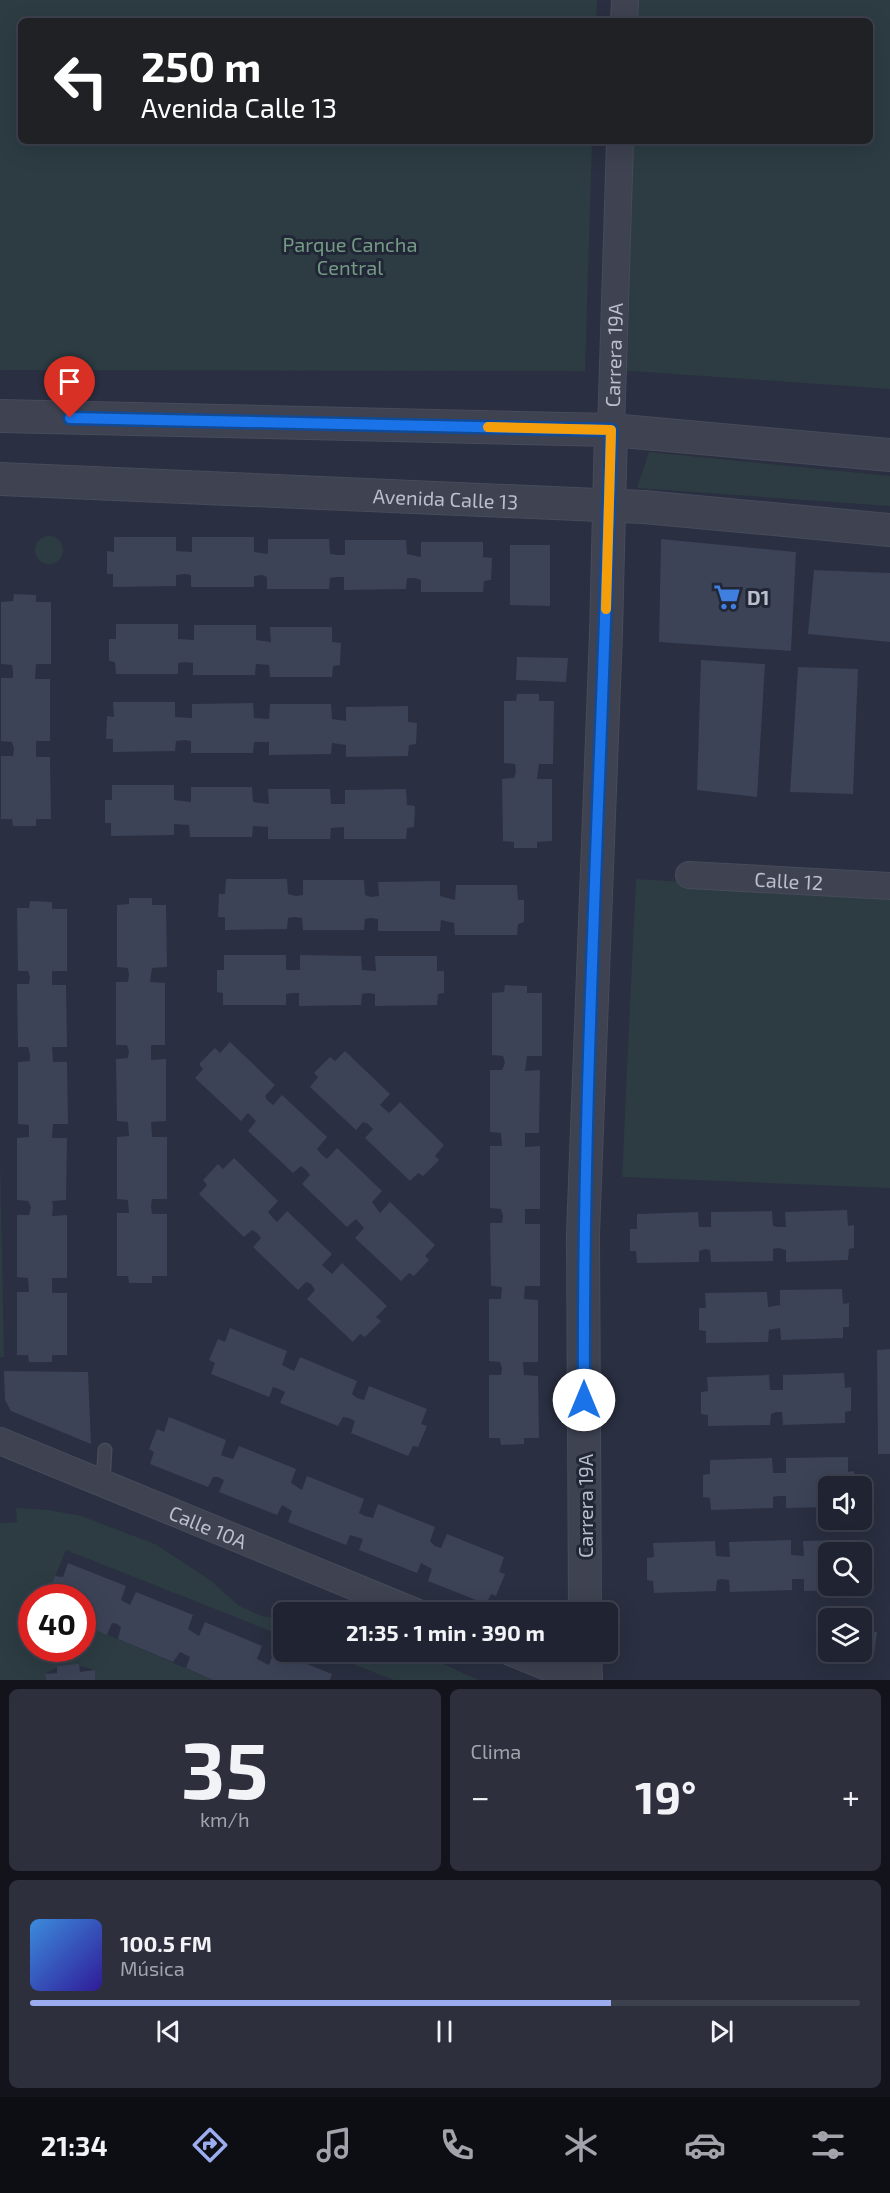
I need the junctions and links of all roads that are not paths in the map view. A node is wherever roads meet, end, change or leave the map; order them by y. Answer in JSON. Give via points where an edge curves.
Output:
{"nodes":[{"id":1,"x":625,"y":0,"type":"edge"},
{"id":2,"x":624,"y":18,"type":"edge"},
{"id":3,"x":620,"y":144,"type":"edge"},
{"id":4,"x":0,"y":416,"type":"edge"},
{"id":5,"x":611,"y":430,"type":"junction"},
{"id":6,"x":890,"y":454,"type":"edge"},
{"id":7,"x":0,"y":479,"type":"edge"},
{"id":8,"x":608,"y":506,"type":"junction"},
{"id":9,"x":890,"y":530,"type":"edge"},
{"id":10,"x":689,"y":875,"type":"dead end"},
{"id":11,"x":890,"y":886,"type":"edge"},
{"id":12,"x":0,"y":1441,"type":"edge"},
{"id":13,"x":105,"y":1450,"type":"dead end"},
{"id":14,"x":103,"y":1483,"type":"junction"},
{"id":15,"x":392,"y":1602,"type":"edge"},
{"id":16,"x":585,"y":1602,"type":"edge"},
{"id":17,"x":535,"y":1662,"type":"edge"},
{"id":18,"x":585,"y":1662,"type":"edge"},
{"id":19,"x":579,"y":1680,"type":"edge"},
{"id":20,"x":586,"y":1680,"type":"edge"}],
"edges":[{"from":1,"to":2,"type":"street"},
{"from":3,"to":5,"type":"street","name":"Carrera 19A"},
{"from":4,"to":5,"type":"street"},
{"from":5,"to":6,"type":"street"},
{"from":5,"to":8,"type":"street","name":"Carrera 19A"},
{"from":7,"to":8,"type":"street","name":"Avenida Calle 13"},
{"from":8,"to":9,"type":"street","name":"Avenida Calle 13"},
{"from":8,"to":16,"type":"street","name":"Carrera 19A","via":[[584,1234]]},
{"from":10,"to":11,"type":"street","name":"Calle 12"},
{"from":12,"to":14,"type":"street","name":"Calle 10A"},
{"from":13,"to":14,"type":"lane"},
{"from":14,"to":15,"type":"street","name":"Calle 10A"},
{"from":17,"to":19,"type":"street"},
{"from":18,"to":20,"type":"street"}]}
